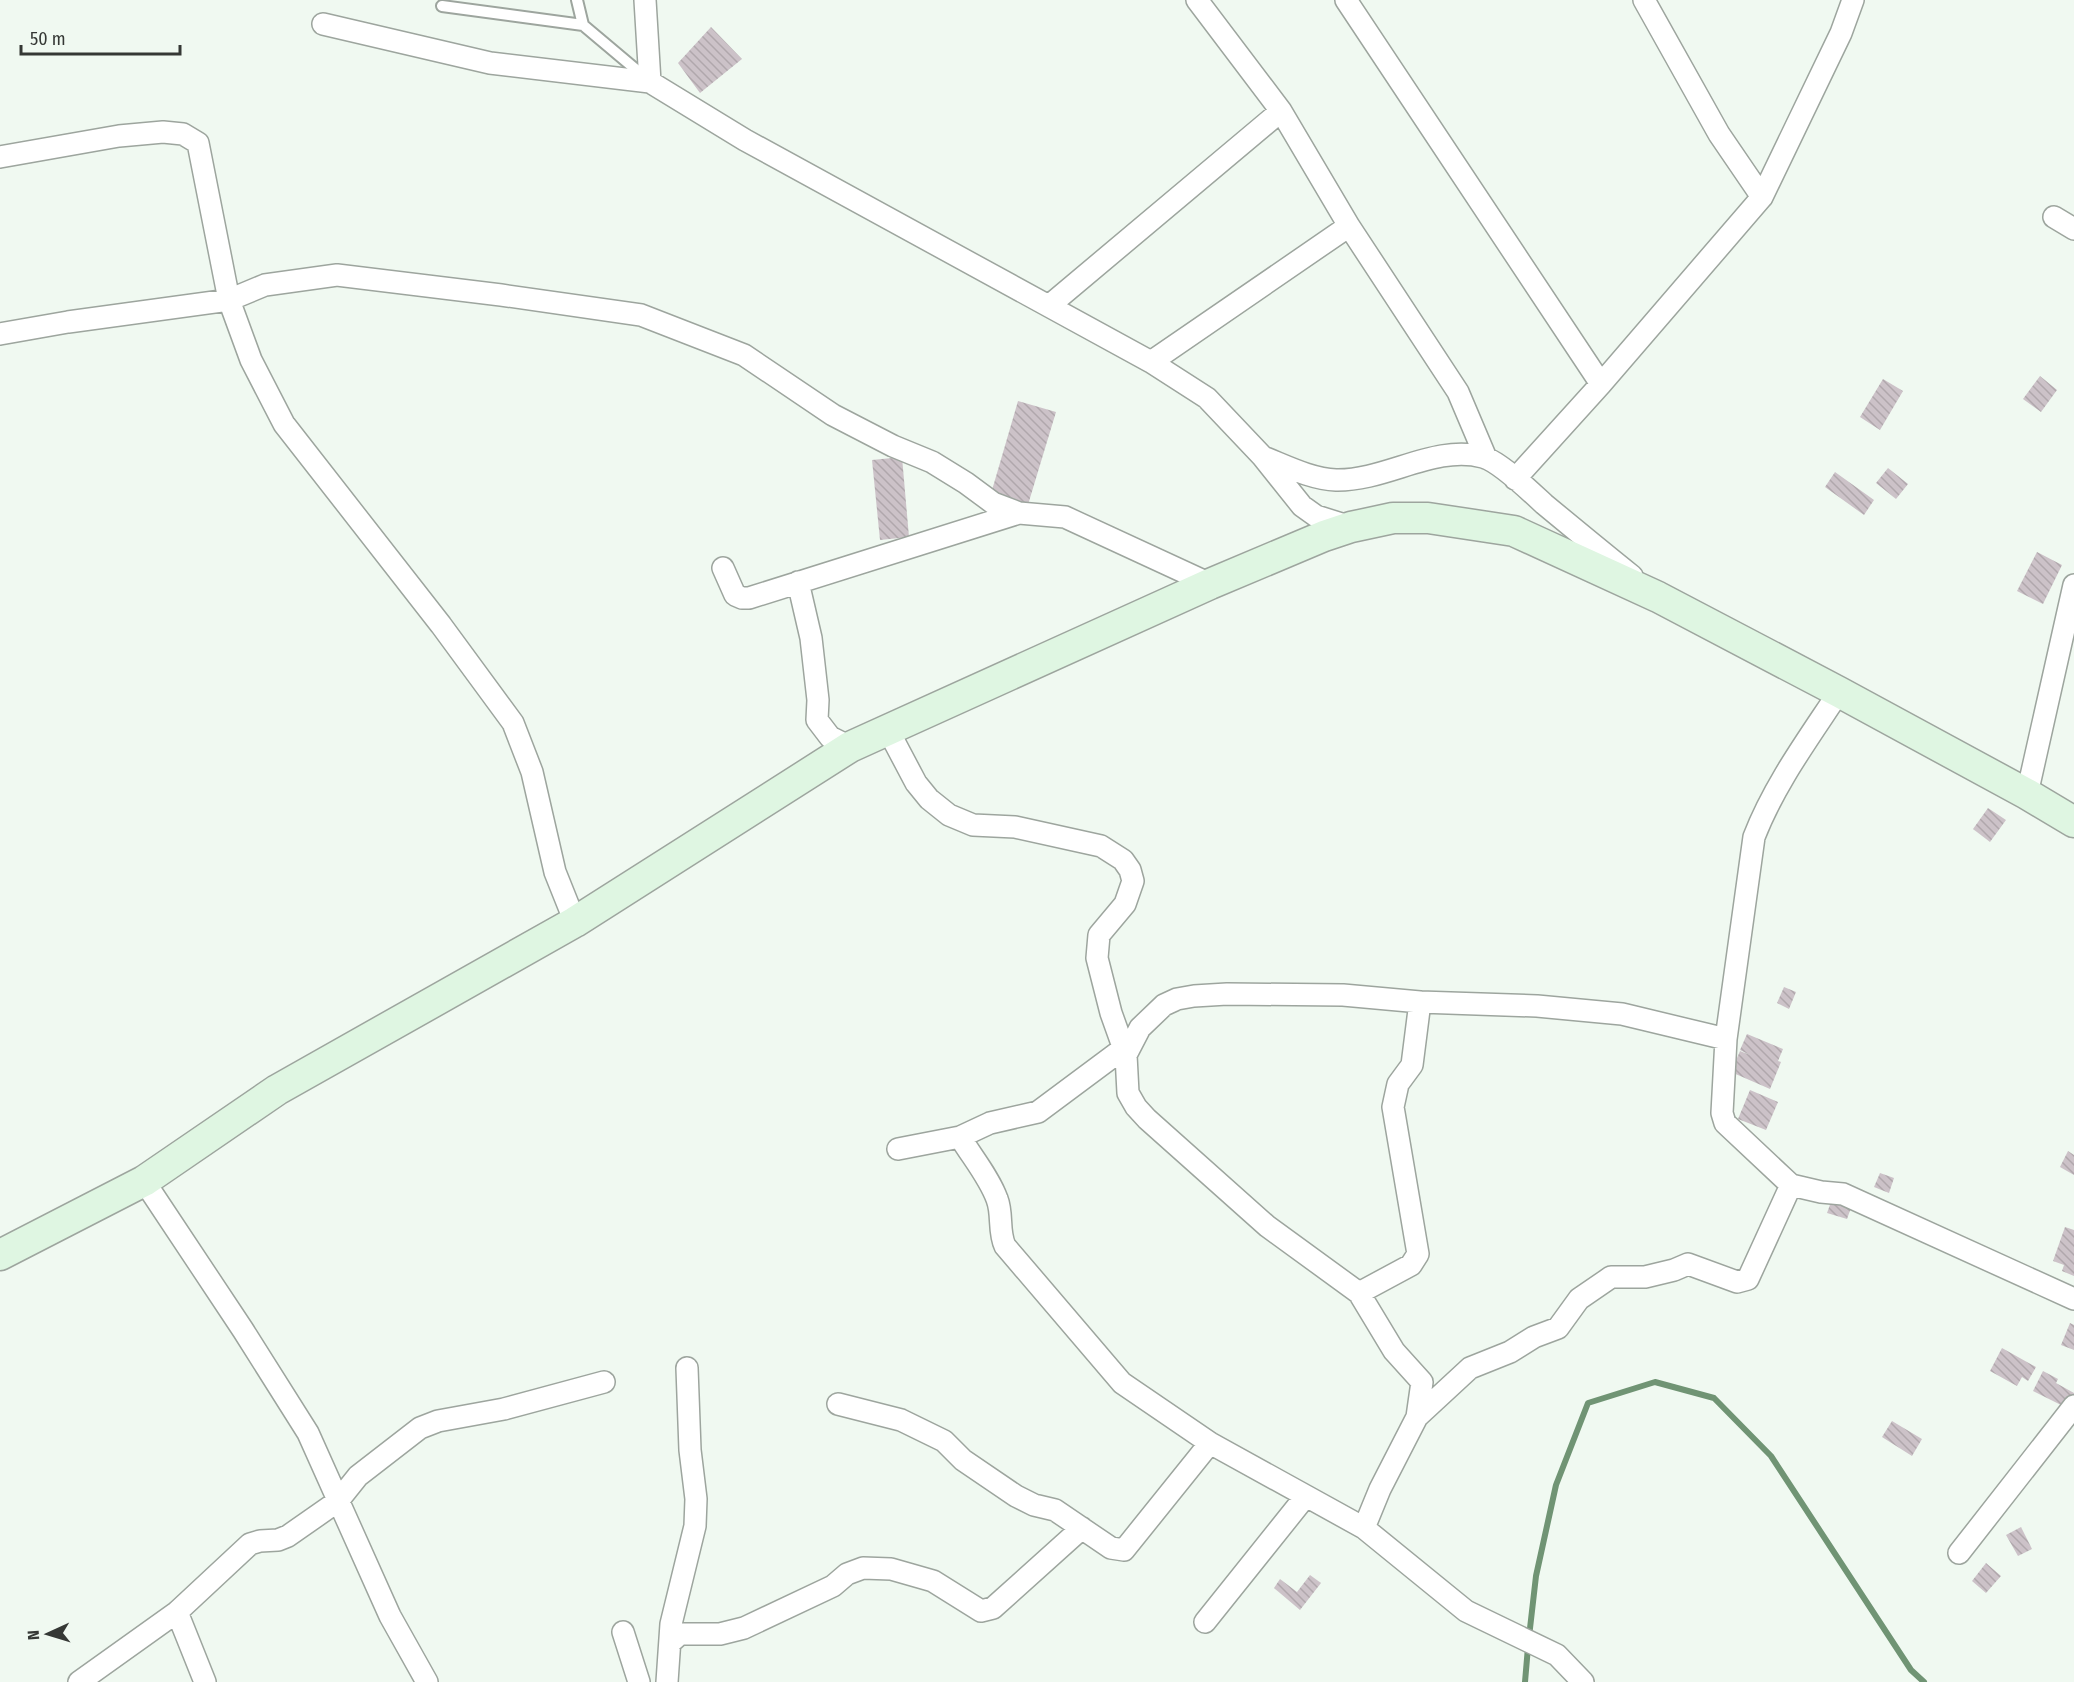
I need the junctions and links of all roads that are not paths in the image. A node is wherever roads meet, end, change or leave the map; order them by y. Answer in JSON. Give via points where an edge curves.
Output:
{"nodes":[{"id":1,"x":577,"y":0,"type":"edge"},
{"id":2,"x":645,"y":0,"type":"edge"},
{"id":3,"x":1197,"y":0,"type":"edge"},
{"id":4,"x":1346,"y":0,"type":"edge"},
{"id":5,"x":1644,"y":0,"type":"edge"},
{"id":6,"x":1852,"y":0,"type":"edge"},
{"id":7,"x":442,"y":6,"type":"dead end"},
{"id":8,"x":323,"y":24,"type":"dead end"},
{"id":9,"x":583,"y":25,"type":"junction"},
{"id":10,"x":650,"y":82,"type":"junction"},
{"id":11,"x":1281,"y":111,"type":"junction"},
{"id":12,"x":0,"y":157,"type":"edge"},
{"id":13,"x":1762,"y":197,"type":"junction"},
{"id":14,"x":2054,"y":216,"type":"dead end"},
{"id":15,"x":1349,"y":226,"type":"junction"},
{"id":16,"x":2074,"y":229,"type":"edge"},
{"id":17,"x":229,"y":300,"type":"junction"},
{"id":18,"x":1050,"y":305,"type":"junction"},
{"id":19,"x":0,"y":334,"type":"edge"},
{"id":20,"x":1151,"y":362,"type":"junction"},
{"id":21,"x":1601,"y":384,"type":"junction"},
{"id":22,"x":1262,"y":456,"type":"junction"},
{"id":23,"x":1486,"y":458,"type":"junction"},
{"id":24,"x":1515,"y":479,"type":"junction"},
{"id":25,"x":1019,"y":513,"type":"junction"},
{"id":26,"x":1351,"y":527,"type":"junction"},
{"id":27,"x":723,"y":568,"type":"dead end"},
{"id":28,"x":798,"y":582,"type":"junction"},
{"id":29,"x":1210,"y":584,"type":"junction"},
{"id":30,"x":2074,"y":585,"type":"edge"},
{"id":31,"x":1658,"y":597,"type":"junction"},
{"id":32,"x":1839,"y":692,"type":"junction"},
{"id":33,"x":888,"y":730,"type":"junction"},
{"id":34,"x":850,"y":747,"type":"junction"},
{"id":35,"x":2027,"y":794,"type":"junction"},
{"id":36,"x":2074,"y":822,"type":"edge"},
{"id":37,"x":575,"y":922,"type":"junction"},
{"id":38,"x":1420,"y":1002,"type":"junction"},
{"id":39,"x":1111,"y":1013,"type":"junction"},
{"id":40,"x":1140,"y":1028,"type":"junction"},
{"id":41,"x":1726,"y":1039,"type":"junction"},
{"id":42,"x":1125,"y":1051,"type":"junction"},
{"id":43,"x":960,"y":1137,"type":"junction"},
{"id":44,"x":898,"y":1149,"type":"dead end"},
{"id":45,"x":144,"y":1182,"type":"junction"},
{"id":46,"x":1791,"y":1185,"type":"junction"},
{"id":47,"x":0,"y":1255,"type":"edge"},
{"id":48,"x":1359,"y":1293,"type":"junction"},
{"id":49,"x":2074,"y":1299,"type":"edge"},
{"id":50,"x":687,"y":1368,"type":"dead end"},
{"id":51,"x":604,"y":1382,"type":"dead end"},
{"id":52,"x":838,"y":1404,"type":"dead end"},
{"id":53,"x":2074,"y":1406,"type":"edge"},
{"id":54,"x":1417,"y":1417,"type":"junction"},
{"id":55,"x":1210,"y":1443,"type":"junction"},
{"id":56,"x":1305,"y":1497,"type":"junction"},
{"id":57,"x":338,"y":1501,"type":"junction"},
{"id":58,"x":1082,"y":1528,"type":"junction"},
{"id":59,"x":1364,"y":1528,"type":"junction"},
{"id":60,"x":1959,"y":1553,"type":"dead end"},
{"id":61,"x":177,"y":1612,"type":"junction"},
{"id":62,"x":1204,"y":1622,"type":"dead end"},
{"id":63,"x":623,"y":1632,"type":"dead end"},
{"id":64,"x":671,"y":1642,"type":"junction"},
{"id":65,"x":79,"y":1682,"type":"edge"},
{"id":66,"x":205,"y":1682,"type":"edge"},
{"id":67,"x":427,"y":1682,"type":"edge"},
{"id":68,"x":639,"y":1682,"type":"edge"},
{"id":69,"x":667,"y":1682,"type":"edge"},
{"id":70,"x":679,"y":1682,"type":"edge"},
{"id":71,"x":1583,"y":1682,"type":"edge"}],
"edges":[{"from":1,"to":9,"type":"lane"},
{"from":2,"to":10,"type":"street"},
{"from":3,"to":11,"type":"street"},
{"from":4,"to":21,"type":"street"},
{"from":5,"to":13,"type":"street","via":[[1719,134]]},
{"from":6,"to":13,"type":"street","via":[[1841,33]]},
{"from":7,"to":9,"type":"lane"},
{"from":8,"to":10,"type":"street","via":[[490,63]]},
{"from":9,"to":10,"type":"lane"},
{"from":10,"to":18,"type":"street","via":[[745,140]]},
{"from":11,"to":15,"type":"street"},
{"from":11,"to":18,"type":"street"},
{"from":12,"to":17,"type":"street","via":[[163,132],[183,134],[198,142]]},
{"from":13,"to":21,"type":"street"},
{"from":14,"to":16,"type":"street"},
{"from":15,"to":20,"type":"street"},
{"from":15,"to":23,"type":"street","via":[[1458,392]]},
{"from":17,"to":19,"type":"street"},
{"from":17,"to":25,"type":"street","via":[[265,285],[337,275],[641,315],[744,355],[834,415],[932,462],[993,503]]},
{"from":17,"to":37,"type":"street","via":[[251,360],[284,424],[513,723],[532,772],[555,872]]},
{"from":18,"to":20,"type":"street"},
{"from":20,"to":22,"type":"street","via":[[1207,398]]},
{"from":21,"to":24,"type":"street"},
{"from":22,"to":23,"type":"street","via":[[1307,475],[1336,480],[1378,475],[1446,454]]},
{"from":22,"to":26,"type":"street","via":[[1302,506],[1316,516]]},
{"from":23,"to":24,"type":"street"},
{"from":24,"to":31,"type":"street"},
{"from":25,"to":28,"type":"street"},
{"from":25,"to":29,"type":"street","via":[[1065,517]]},
{"from":26,"to":29,"type":"street"},
{"from":26,"to":31,"type":"street","via":[[1393,518],[1428,518],[1514,531]]},
{"from":27,"to":28,"type":"street","via":[[735,595],[742,598]]},
{"from":28,"to":34,"type":"street","via":[[811,638],[818,720],[830,736]]},
{"from":29,"to":33,"type":"street"},
{"from":30,"to":35,"type":"street"},
{"from":31,"to":32,"type":"street"},
{"from":32,"to":35,"type":"street"},
{"from":32,"to":41,"type":"street","via":[[1776,789],[1754,837]]},
{"from":33,"to":34,"type":"street"},
{"from":33,"to":39,"type":"street","via":[[916,783],[949,815],[974,825],[1015,827],[1101,846],[1123,860],[1133,880],[1125,904],[1099,935],[1097,958]]},
{"from":34,"to":37,"type":"street"},
{"from":35,"to":36,"type":"street"},
{"from":37,"to":45,"type":"street","via":[[277,1090]]},
{"from":38,"to":40,"type":"street","via":[[1343,995],[1194,996],[1164,1005]]},
{"from":38,"to":41,"type":"street","via":[[1622,1014]]},
{"from":38,"to":48,"type":"street","via":[[1412,1065],[1398,1084],[1392,1107],[1418,1254],[1411,1265]]},
{"from":39,"to":40,"type":"street"},
{"from":39,"to":42,"type":"street"},
{"from":40,"to":42,"type":"street"},
{"from":41,"to":46,"type":"street","via":[[1722,1113],[1725,1124]]},
{"from":42,"to":43,"type":"street","via":[[1038,1112],[990,1123]]},
{"from":42,"to":48,"type":"street","via":[[1128,1093],[1147,1119],[1267,1226]]},
{"from":43,"to":44,"type":"street"},
{"from":43,"to":55,"type":"street","via":[[997,1196],[1005,1246],[1122,1383]]},
{"from":45,"to":47,"type":"street"},
{"from":45,"to":57,"type":"street","via":[[308,1433]]},
{"from":46,"to":49,"type":"street","via":[[1843,1194]]},
{"from":46,"to":54,"type":"street","via":[[1748,1279],[1737,1282],[1688,1264],[1645,1277],[1611,1277],[1579,1299],[1558,1328],[1470,1368]]},
{"from":48,"to":54,"type":"street","via":[[1394,1351],[1422,1382]]},
{"from":50,"to":64,"type":"street","via":[[695,1526]]},
{"from":51,"to":57,"type":"street","via":[[420,1428],[358,1476]]},
{"from":52,"to":58,"type":"street","via":[[901,1420],[944,1441],[963,1460],[1016,1496],[1055,1510]]},
{"from":53,"to":60,"type":"street"},
{"from":54,"to":59,"type":"street"},
{"from":55,"to":56,"type":"street"},
{"from":55,"to":58,"type":"street","via":[[1124,1550],[1111,1548]]},
{"from":56,"to":59,"type":"street"},
{"from":56,"to":62,"type":"street"},
{"from":57,"to":61,"type":"street","via":[[288,1536],[250,1544]]},
{"from":57,"to":67,"type":"street","via":[[390,1616]]},
{"from":58,"to":64,"type":"street","via":[[993,1608],[981,1611],[933,1581],[891,1569],[863,1568],[744,1628],[720,1635],[680,1634]]},
{"from":59,"to":71,"type":"street","via":[[1467,1611],[1557,1655]]},
{"from":61,"to":65,"type":"street"},
{"from":61,"to":66,"type":"street"},
{"from":63,"to":68,"type":"street"},
{"from":64,"to":69,"type":"street"},
{"from":69,"to":70,"type":"street"}]}
